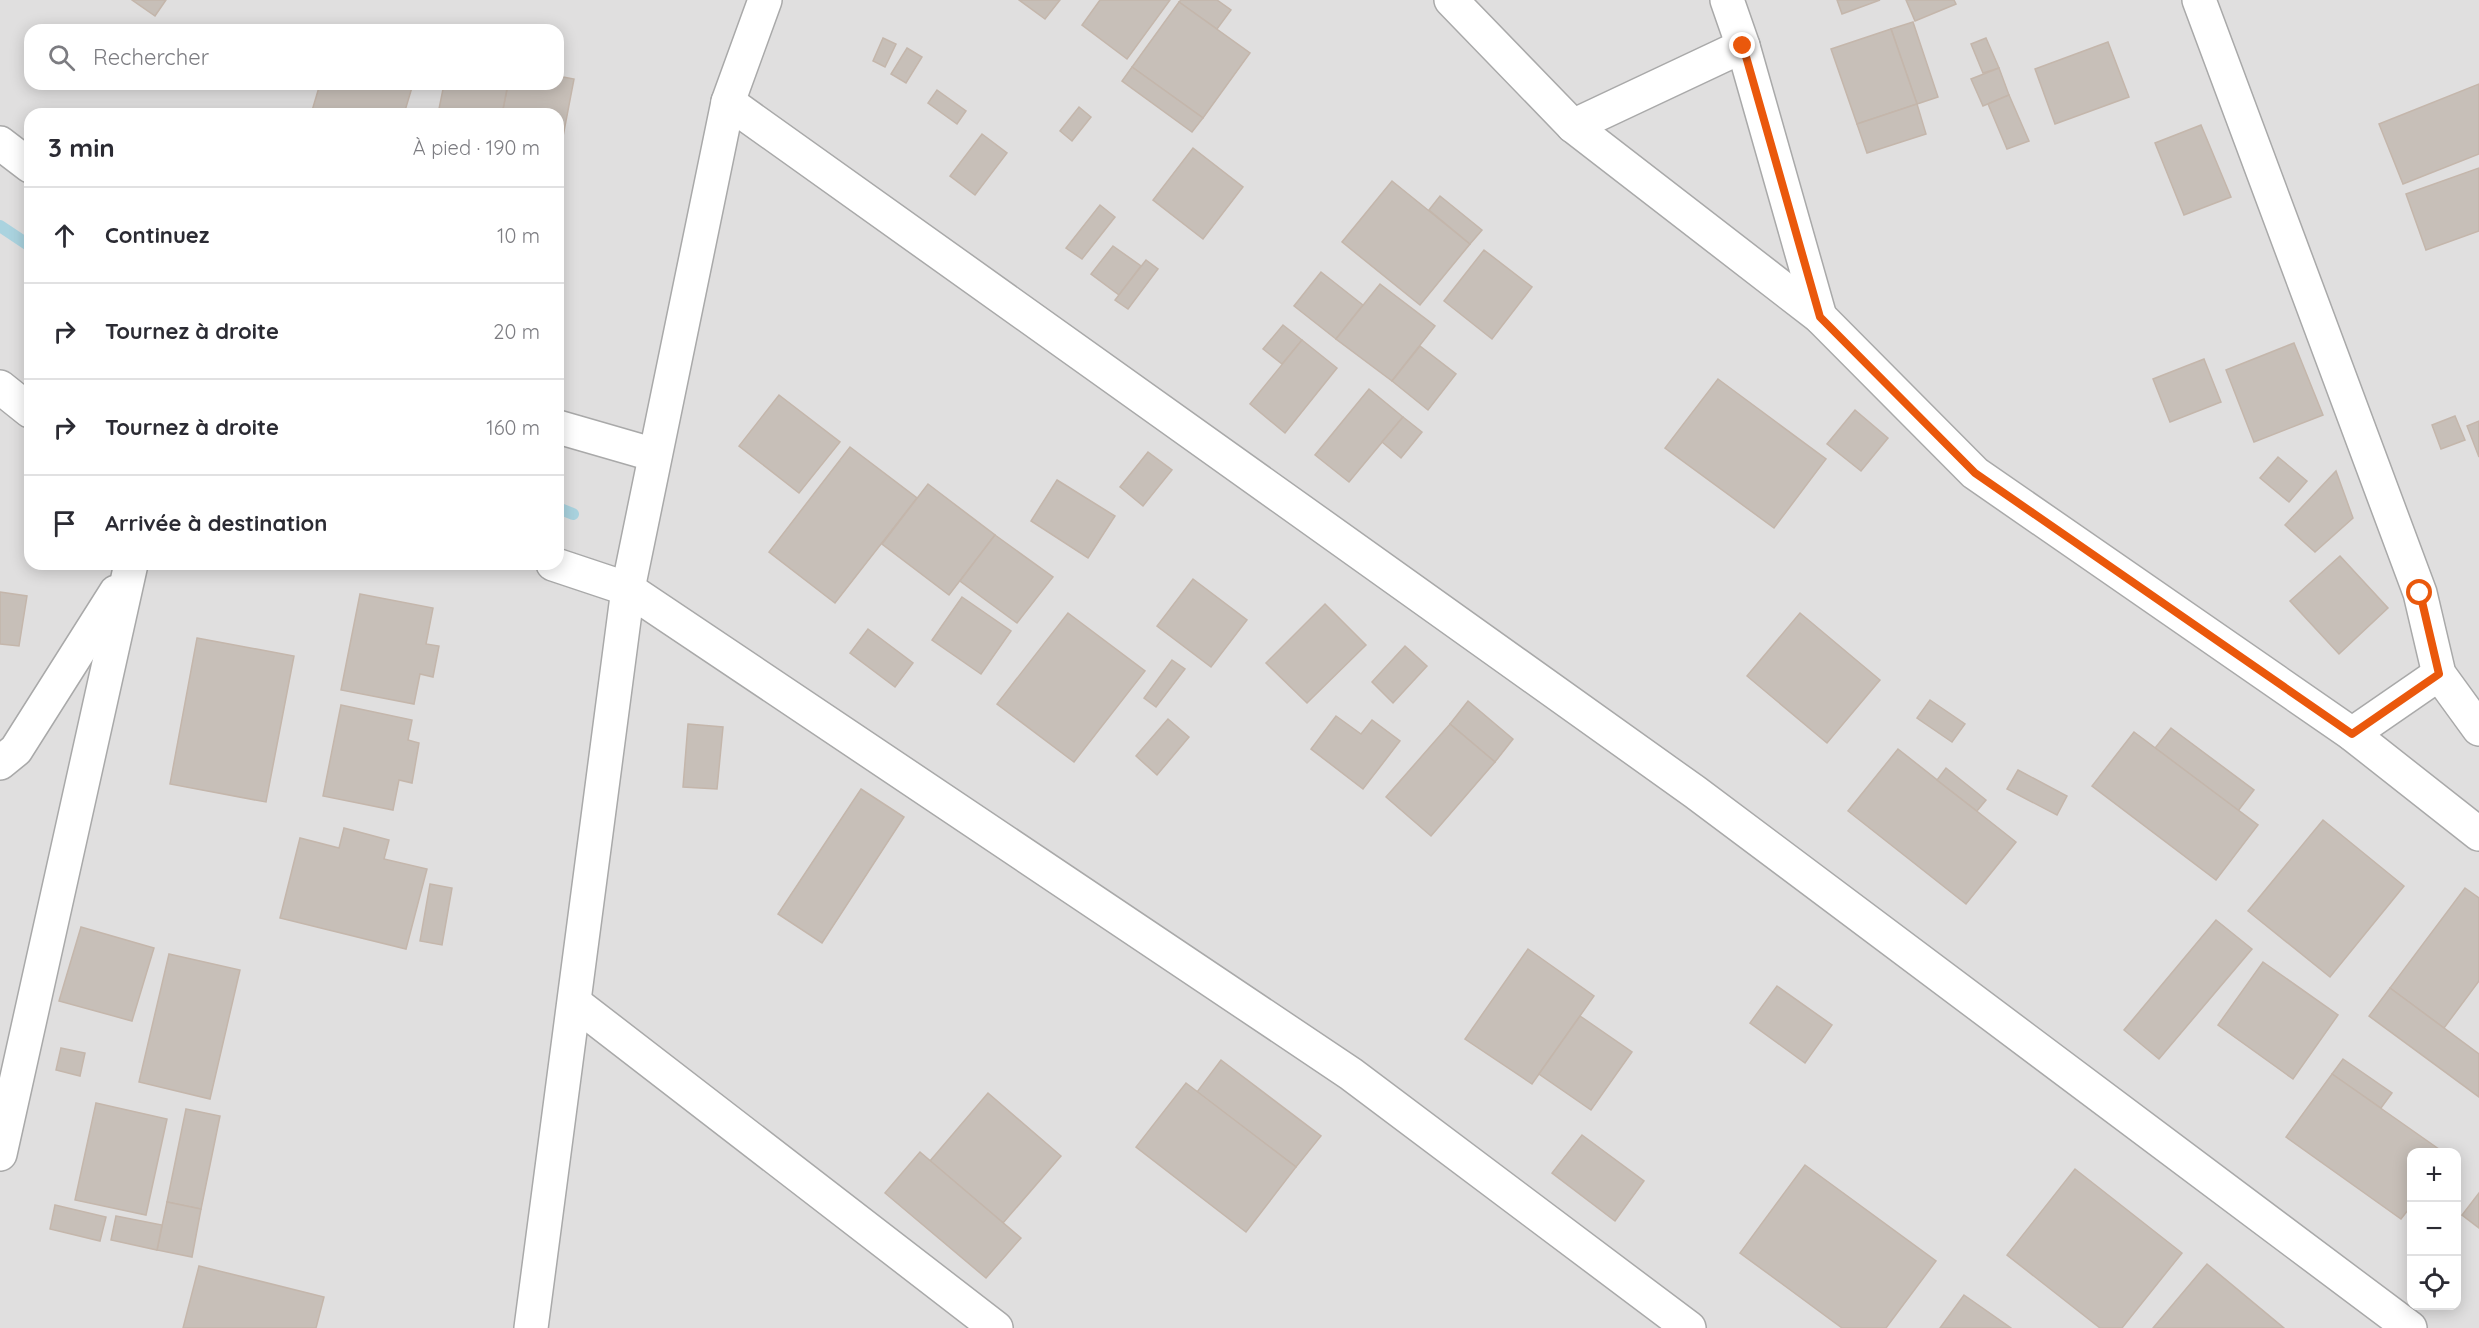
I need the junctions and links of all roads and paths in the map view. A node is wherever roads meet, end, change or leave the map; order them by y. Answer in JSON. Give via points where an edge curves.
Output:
{"nodes":[{"id":1,"x":765,"y":0,"type":"edge"},
{"id":2,"x":1451,"y":0,"type":"edge"},
{"id":3,"x":1727,"y":0,"type":"edge"},
{"id":4,"x":2199,"y":0,"type":"edge"},
{"id":5,"x":1743,"y":46,"type":"junction"},
{"id":6,"x":728,"y":102,"type":"junction"},
{"id":7,"x":1573,"y":126,"type":"junction"},
{"id":8,"x":0,"y":143,"type":"edge"},
{"id":9,"x":24,"y":161,"type":"edge"},
{"id":10,"x":1820,"y":317,"type":"junction"},
{"id":11,"x":0,"y":387,"type":"edge"},
{"id":12,"x":24,"y":406,"type":"edge"},
{"id":13,"x":564,"y":429,"type":"edge"},
{"id":14,"x":655,"y":454,"type":"junction"},
{"id":15,"x":564,"y":568,"type":"edge"},
{"id":16,"x":128,"y":570,"type":"edge"},
{"id":17,"x":129,"y":570,"type":"edge"},
{"id":18,"x":628,"y":589,"type":"junction"},
{"id":19,"x":2439,"y":674,"type":"junction"},
{"id":20,"x":2479,"y":729,"type":"edge"},
{"id":21,"x":2352,"y":734,"type":"junction"},
{"id":22,"x":0,"y":763,"type":"edge"},
{"id":23,"x":2479,"y":834,"type":"edge"},
{"id":24,"x":575,"y":1003,"type":"junction"},
{"id":25,"x":0,"y":1154,"type":"edge"},
{"id":26,"x":531,"y":1328,"type":"edge"},
{"id":27,"x":996,"y":1328,"type":"edge"},
{"id":28,"x":1689,"y":1328,"type":"edge"},
{"id":29,"x":2410,"y":1328,"type":"edge"}],
"edges":[{"from":1,"to":6,"type":"street"},
{"from":2,"to":7,"type":"street"},
{"from":3,"to":5,"type":"street"},
{"from":4,"to":19,"type":"street","via":[[2420,593]]},
{"from":5,"to":7,"type":"street"},
{"from":5,"to":10,"type":"street"},
{"from":6,"to":14,"type":"street"},
{"from":6,"to":29,"type":"street","via":[[1695,792]]},
{"from":7,"to":10,"type":"street"},
{"from":8,"to":9,"type":"street"},
{"from":10,"to":21,"type":"street","via":[[1975,473]]},
{"from":11,"to":12,"type":"street"},
{"from":13,"to":14,"type":"street"},
{"from":14,"to":18,"type":"street"},
{"from":15,"to":18,"type":"street"},
{"from":16,"to":22,"type":"street","via":[[16,750]]},
{"from":17,"to":25,"type":"street"},
{"from":18,"to":24,"type":"street"},
{"from":18,"to":28,"type":"street","via":[[1351,1074]]},
{"from":19,"to":20,"type":"street"},
{"from":19,"to":21,"type":"street"},
{"from":21,"to":23,"type":"street"},
{"from":24,"to":26,"type":"street"},
{"from":24,"to":27,"type":"street"}]}
